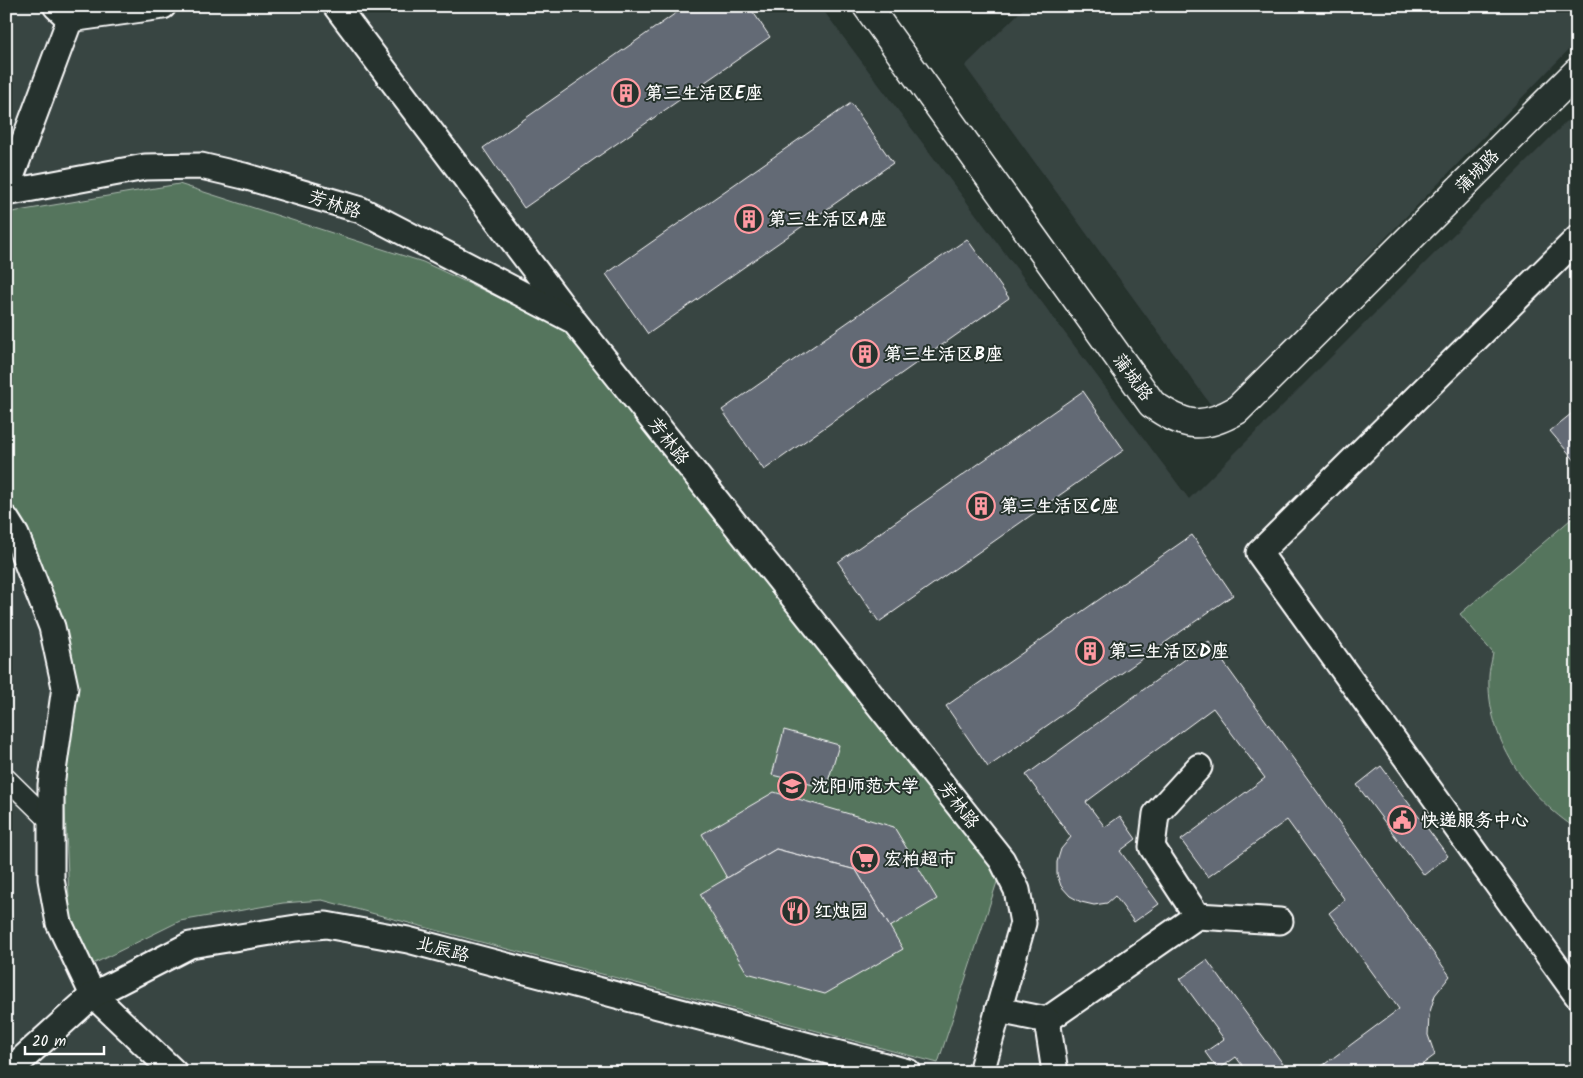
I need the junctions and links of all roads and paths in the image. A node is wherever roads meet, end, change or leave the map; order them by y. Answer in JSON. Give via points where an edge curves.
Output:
{"nodes":[{"id":1,"x":163,"y":6,"type":"edge"},
{"id":2,"x":336,"y":6,"type":"edge"},
{"id":3,"x":867,"y":6,"type":"edge"},
{"id":4,"x":63,"y":12,"type":"edge"},
{"id":5,"x":1577,"y":72,"type":"edge"},
{"id":6,"x":6,"y":192,"type":"edge"},
{"id":7,"x":1577,"y":239,"type":"edge"},
{"id":8,"x":574,"y":321,"type":"junction"},
{"id":9,"x":6,"y":519,"type":"edge"},
{"id":10,"x":1199,"y":767,"type":"dead end"},
{"id":11,"x":6,"y":778,"type":"edge"},
{"id":12,"x":51,"y":822,"type":"junction"},
{"id":13,"x":1197,"y":916,"type":"junction"},
{"id":14,"x":1280,"y":921,"type":"dead end"},
{"id":15,"x":93,"y":995,"type":"junction"},
{"id":16,"x":1577,"y":995,"type":"edge"},
{"id":17,"x":998,"y":1010,"type":"junction"},
{"id":18,"x":1047,"y":1020,"type":"junction"},
{"id":19,"x":8,"y":1072,"type":"edge"},
{"id":20,"x":174,"y":1072,"type":"edge"},
{"id":21,"x":908,"y":1072,"type":"edge"},
{"id":22,"x":981,"y":1072,"type":"edge"},
{"id":23,"x":1055,"y":1072,"type":"edge"}],
"edges":[{"from":1,"to":4,"type":"street"},
{"from":2,"to":8,"type":"street"},
{"from":3,"to":5,"type":"street","name":"蒲城路","via":[[1152,404],[1172,418],[1194,424],[1217,422],[1237,410]]},
{"from":4,"to":6,"type":"street"},
{"from":6,"to":8,"type":"street","name":"芳林路","via":[[145,167],[210,168],[361,210]]},
{"from":7,"to":16,"type":"street","via":[[1258,553]]},
{"from":8,"to":17,"type":"street","name":"芳林路","via":[[1002,860],[1017,890],[1023,923]]},
{"from":9,"to":12,"type":"street","via":[[16,535],[52,627],[65,687],[52,785]]},
{"from":10,"to":13,"type":"street","via":[[1156,814],[1152,847]]},
{"from":11,"to":12,"type":"street"},
{"from":12,"to":15,"type":"street","via":[[51,879],[58,923]]},
{"from":13,"to":14,"type":"street"},
{"from":13,"to":18,"type":"street"},
{"from":15,"to":19,"type":"street","name":"北辰路"},
{"from":15,"to":20,"type":"street"},
{"from":15,"to":21,"type":"street","name":"北辰路","via":[[190,944],[326,925],[408,940]]},
{"from":17,"to":18,"type":"street"},
{"from":17,"to":22,"type":"street","name":"芳林路"},
{"from":18,"to":23,"type":"street"}]}
